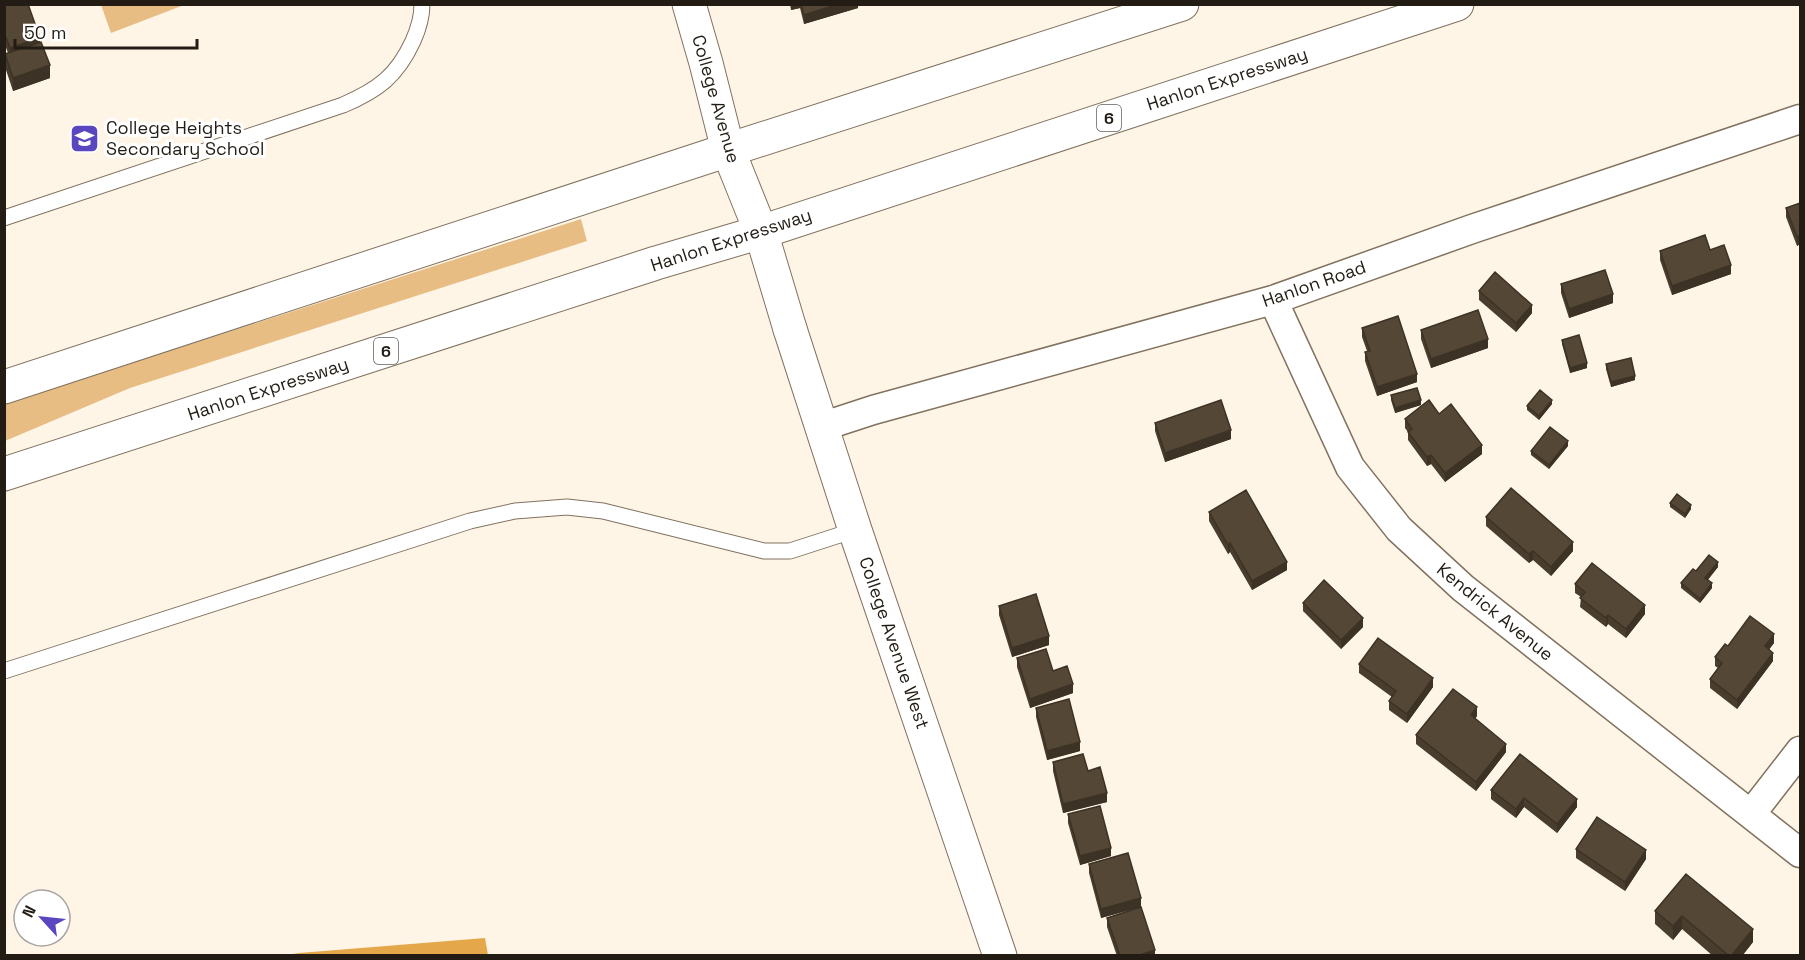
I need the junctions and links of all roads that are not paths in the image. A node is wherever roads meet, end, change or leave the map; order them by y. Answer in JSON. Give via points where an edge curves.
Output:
{"nodes":[{"id":1,"x":422,"y":4,"type":"edge"},
{"id":2,"x":689,"y":4,"type":"edge"},
{"id":3,"x":1182,"y":4,"type":"edge"},
{"id":4,"x":1457,"y":4,"type":"edge"},
{"id":5,"x":1800,"y":119,"type":"edge"},
{"id":6,"x":728,"y":150,"type":"junction"},
{"id":7,"x":4,"y":218,"type":"edge"},
{"id":8,"x":761,"y":232,"type":"junction"},
{"id":9,"x":1273,"y":300,"type":"junction"},
{"id":10,"x":790,"y":329,"type":"joint"},
{"id":11,"x":4,"y":387,"type":"edge"},
{"id":12,"x":821,"y":427,"type":"junction"},
{"id":13,"x":4,"y":474,"type":"edge"},
{"id":14,"x":855,"y":530,"type":"junction"},
{"id":15,"x":4,"y":671,"type":"edge"},
{"id":16,"x":1800,"y":751,"type":"edge"},
{"id":17,"x":1751,"y":814,"type":"junction"},
{"id":18,"x":1800,"y":853,"type":"edge"},
{"id":19,"x":1000,"y":956,"type":"edge"}],
"edges":[{"from":1,"to":7,"type":"lane","via":[[406,57],[391,77],[367,94]]},
{"from":2,"to":6,"type":"main road","name":"College Avenue"},
{"from":3,"to":6,"type":"main road"},
{"from":4,"to":8,"type":"main road","name":"Hanlon Expressway","number":"6"},
{"from":5,"to":9,"type":"street","name":"Hanlon Road"},
{"from":6,"to":8,"type":"main road","name":"College Avenue"},
{"from":6,"to":11,"type":"main road"},
{"from":8,"to":10,"type":"main road","name":"College Avenue"},
{"from":8,"to":13,"type":"main road","name":"Hanlon Expressway","number":"6"},
{"from":9,"to":12,"type":"street","name":"Hanlon Road"},
{"from":9,"to":17,"type":"street","name":"Kendrick Avenue","via":[[1350,466],[1399,530],[1463,588]]},
{"from":10,"to":12,"type":"main road","name":"College Avenue West"},
{"from":12,"to":14,"type":"main road","name":"College Avenue West"},
{"from":14,"to":15,"type":"lane","via":[[790,551],[764,551],[603,511],[567,507],[515,511],[470,521]]},
{"from":14,"to":19,"type":"main road","name":"College Avenue West"},
{"from":16,"to":17,"type":"street"},
{"from":17,"to":18,"type":"street","name":"Kendrick Avenue"}]}
